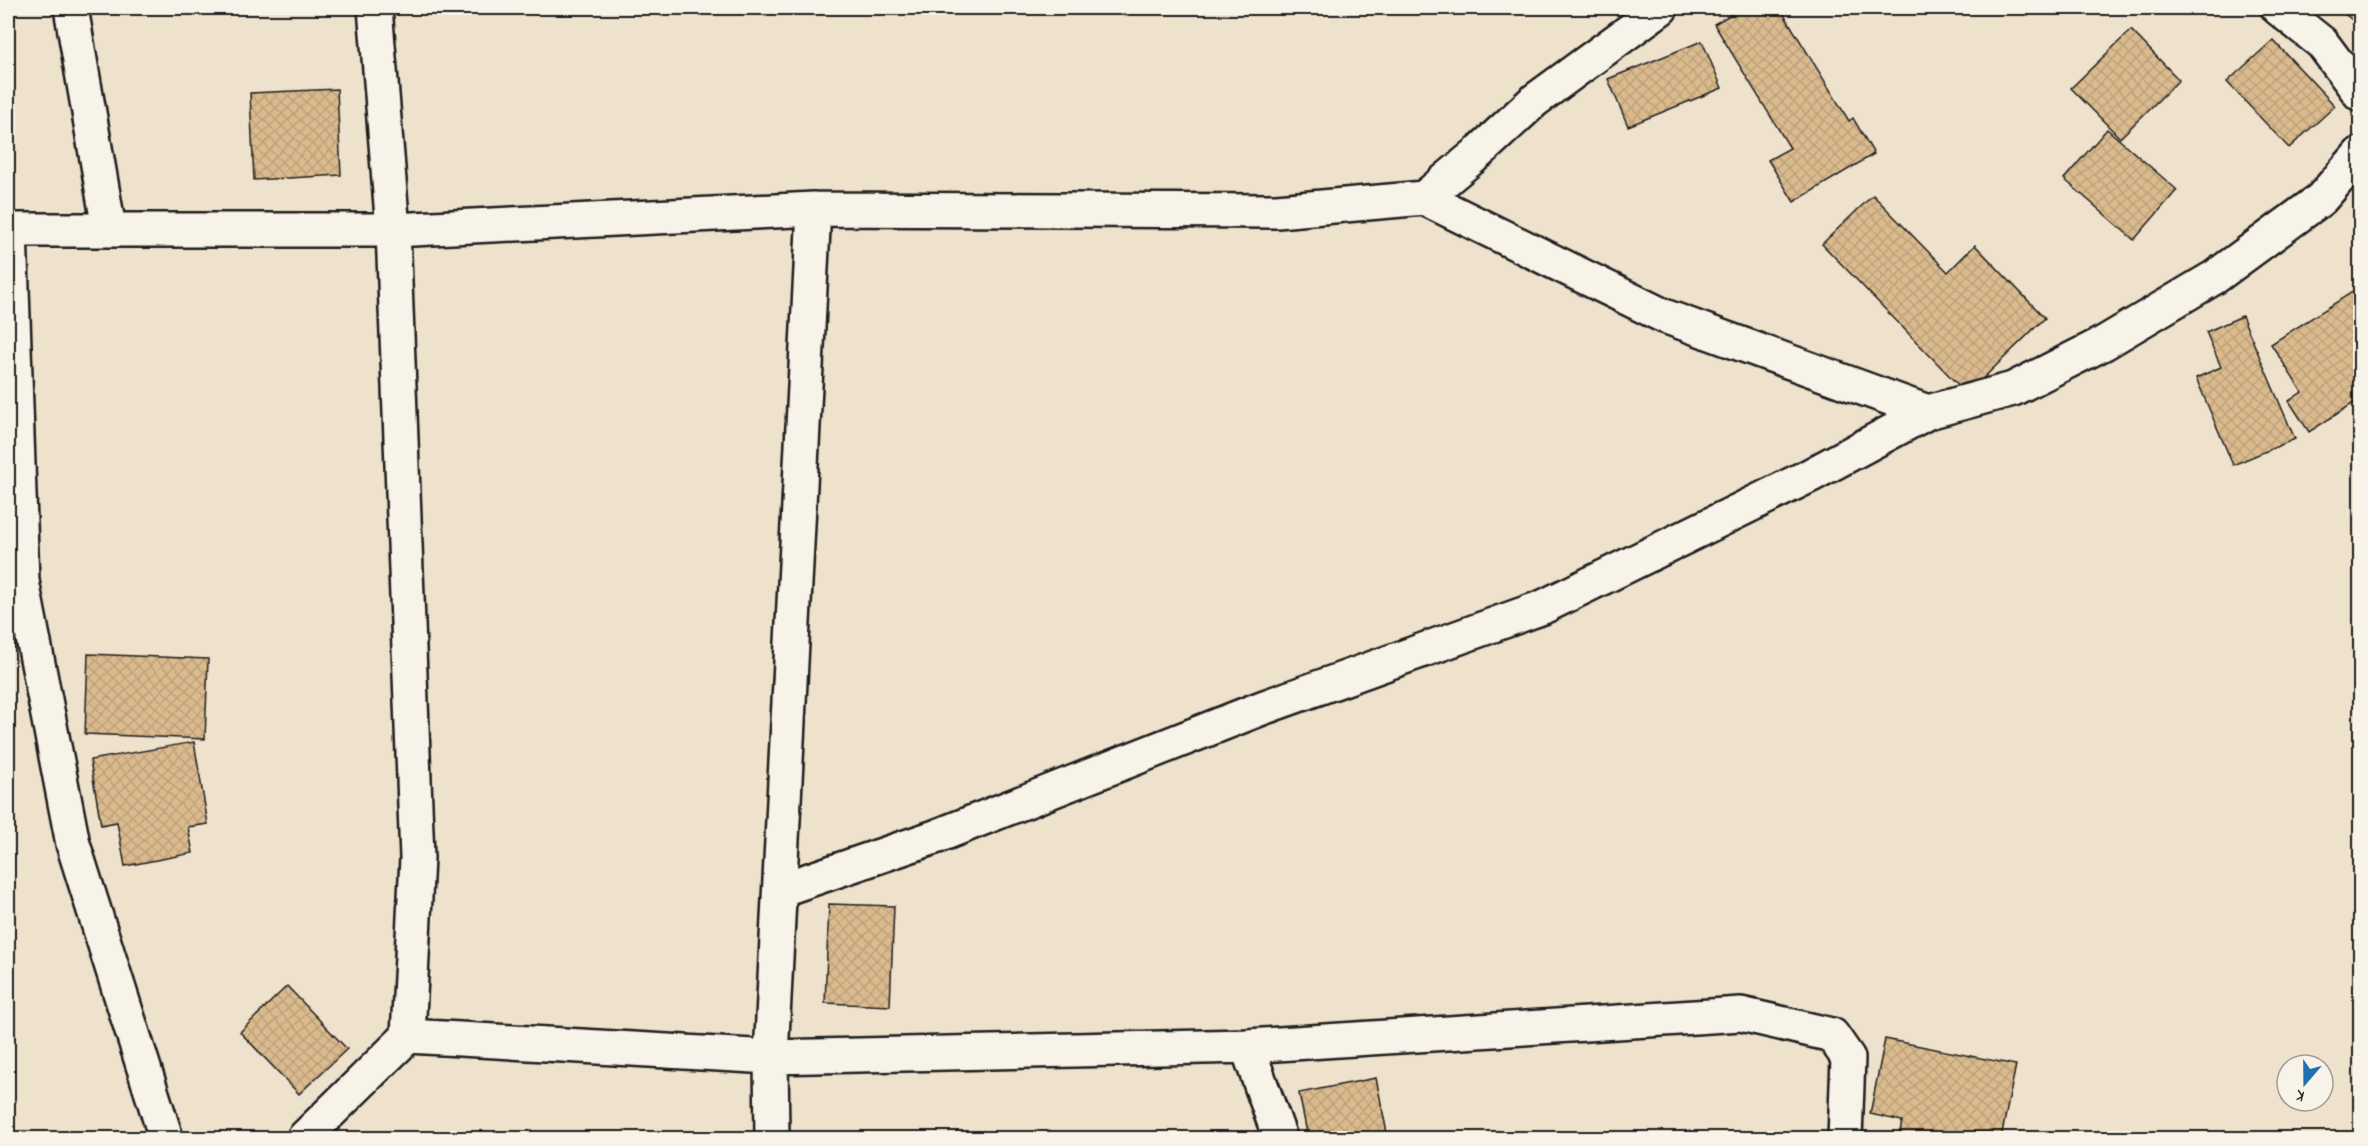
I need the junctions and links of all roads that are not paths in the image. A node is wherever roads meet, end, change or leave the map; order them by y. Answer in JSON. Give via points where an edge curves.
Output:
{"nodes":[{"id":1,"x":71,"y":8,"type":"edge"},
{"id":2,"x":375,"y":8,"type":"edge"},
{"id":3,"x":1661,"y":8,"type":"edge"},
{"id":4,"x":2278,"y":8,"type":"edge"},
{"id":5,"x":2361,"y":94,"type":"edge"},
{"id":6,"x":2361,"y":154,"type":"edge"},
{"id":7,"x":1424,"y":198,"type":"junction"},
{"id":8,"x":814,"y":209,"type":"junction"},
{"id":9,"x":109,"y":229,"type":"junction"},
{"id":10,"x":9,"y":230,"type":"edge"},
{"id":11,"x":393,"y":230,"type":"junction"},
{"id":12,"x":1928,"y":412,"type":"junction"},
{"id":13,"x":780,"y":890,"type":"junction"},
{"id":14,"x":408,"y":1036,"type":"junction"},
{"id":15,"x":1247,"y":1046,"type":"junction"},
{"id":16,"x":771,"y":1057,"type":"junction"},
{"id":17,"x":166,"y":1138,"type":"edge"},
{"id":18,"x":304,"y":1138,"type":"edge"},
{"id":19,"x":772,"y":1138,"type":"edge"},
{"id":20,"x":1280,"y":1138,"type":"edge"},
{"id":21,"x":1845,"y":1138,"type":"edge"}],
"edges":[{"from":1,"to":9,"type":"street"},
{"from":2,"to":11,"type":"street"},
{"from":3,"to":7,"type":"street","via":[[1534,102]]},
{"from":4,"to":5,"type":"street","via":[[2322,44]]},
{"from":6,"to":12,"type":"street","via":[[2321,199],[2215,277],[2104,344],[2013,389]]},
{"from":7,"to":8,"type":"street","via":[[1277,211]]},
{"from":7,"to":12,"type":"street","via":[[1664,316]]},
{"from":8,"to":11,"type":"street"},
{"from":8,"to":13,"type":"street"},
{"from":9,"to":10,"type":"street"},
{"from":9,"to":11,"type":"street"},
{"from":10,"to":17,"type":"street","via":[[22,582],[73,844]]},
{"from":11,"to":14,"type":"street","via":[[417,858]]},
{"from":12,"to":13,"type":"street","via":[[1811,475],[1543,607],[1262,708],[935,837]]},
{"from":13,"to":16,"type":"street"},
{"from":14,"to":16,"type":"street"},
{"from":14,"to":18,"type":"street"},
{"from":15,"to":16,"type":"street"},
{"from":15,"to":20,"type":"street"},
{"from":15,"to":21,"type":"street","via":[[1741,1014],[1832,1035],[1848,1059]]},
{"from":16,"to":19,"type":"street"}]}
